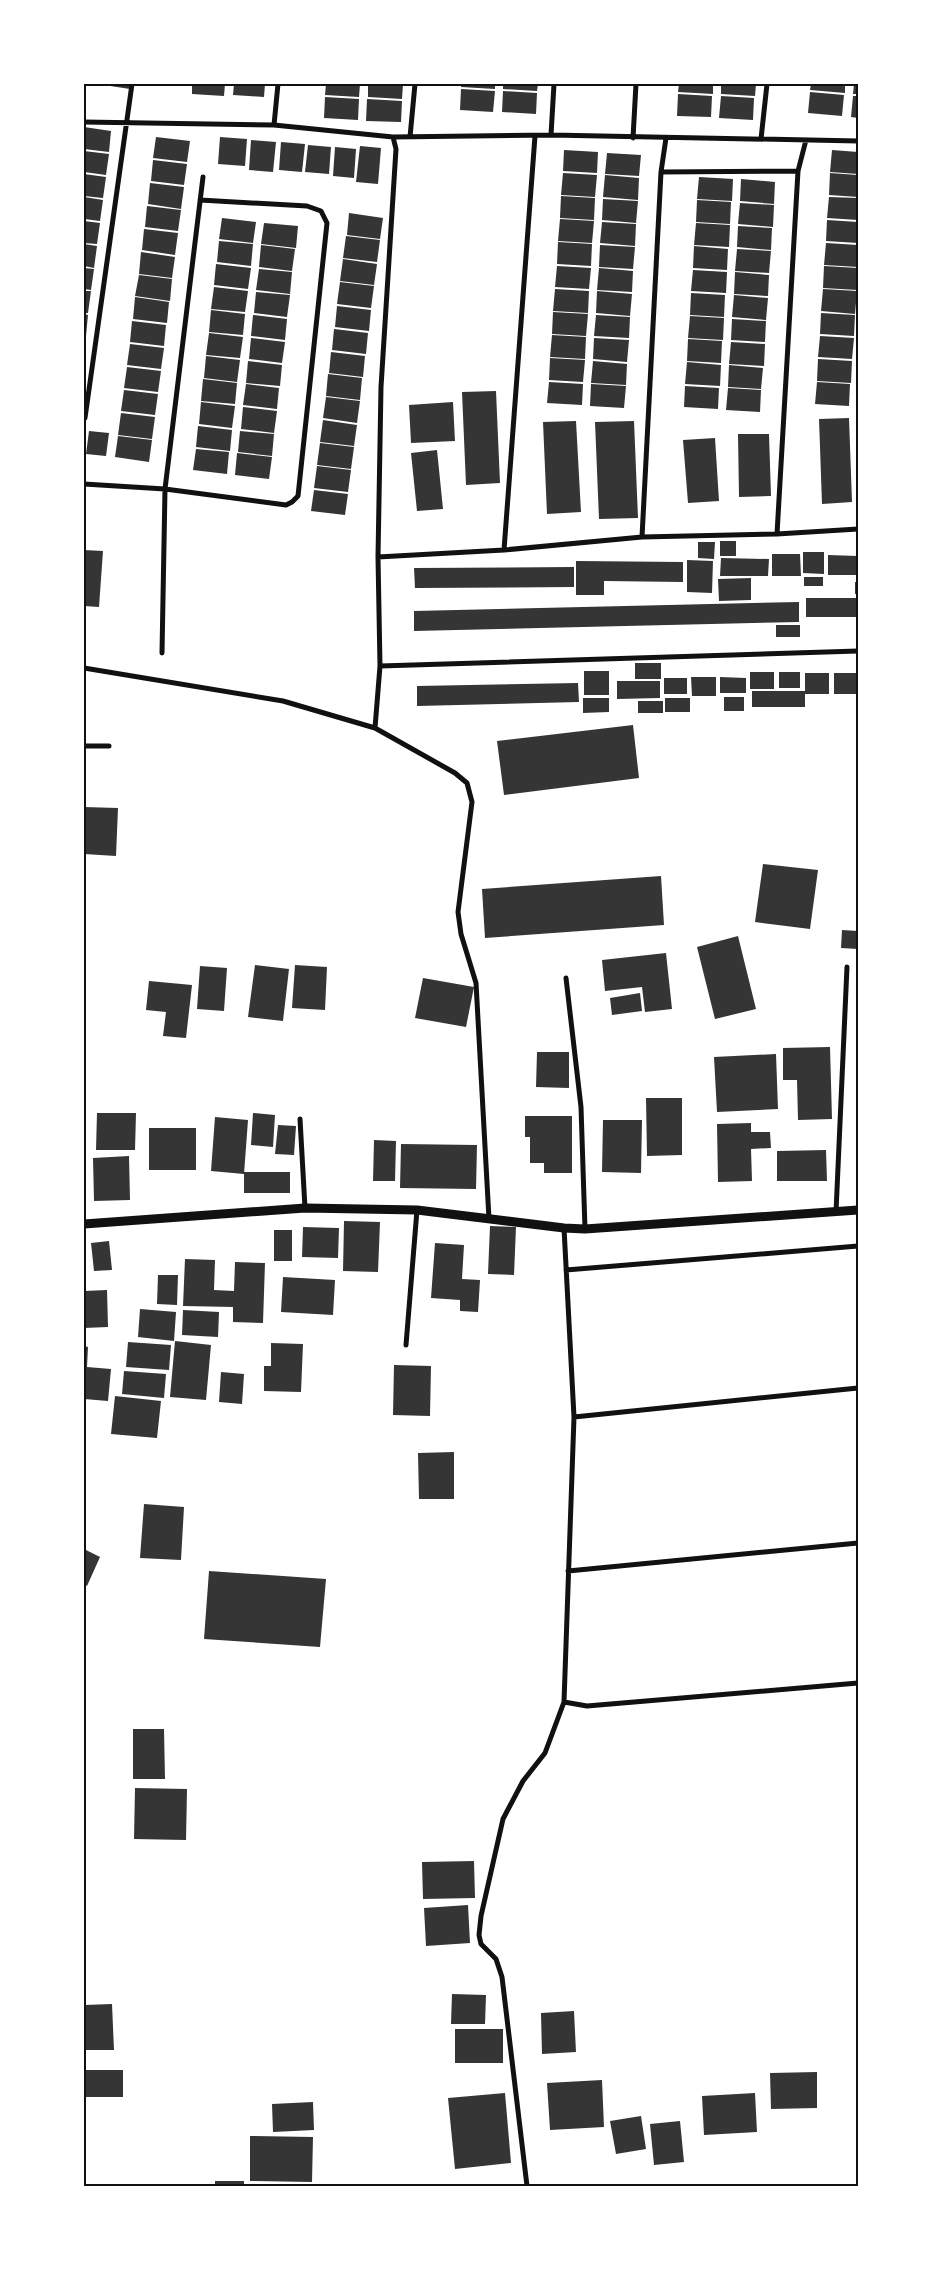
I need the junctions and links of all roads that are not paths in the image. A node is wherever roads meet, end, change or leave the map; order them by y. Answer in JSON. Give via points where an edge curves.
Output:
{"nodes":[{"id":1,"x":132,"y":84,"type":"edge"},
{"id":2,"x":278,"y":84,"type":"edge"},
{"id":3,"x":415,"y":84,"type":"edge"},
{"id":4,"x":554,"y":84,"type":"edge"},
{"id":5,"x":636,"y":84,"type":"edge"},
{"id":6,"x":767,"y":84,"type":"edge"},
{"id":7,"x":84,"y":122,"type":"edge"},
{"id":8,"x":125,"y":122,"type":"junction"},
{"id":9,"x":274,"y":126,"type":"junction"},
{"id":10,"x":551,"y":135,"type":"junction"},
{"id":11,"x":394,"y":136,"type":"junction"},
{"id":12,"x":410,"y":136,"type":"junction"},
{"id":13,"x":535,"y":136,"type":"junction"},
{"id":14,"x":633,"y":138,"type":"junction"},
{"id":15,"x":666,"y":138,"type":"junction"},
{"id":16,"x":761,"y":138,"type":"junction"},
{"id":17,"x":806,"y":140,"type":"junction"},
{"id":18,"x":858,"y":141,"type":"edge"},
{"id":19,"x":798,"y":171,"type":"junction"},
{"id":20,"x":660,"y":172,"type":"junction"},
{"id":21,"x":203,"y":177,"type":"dead end"},
{"id":22,"x":200,"y":200,"type":"junction"},
{"id":23,"x":84,"y":418,"type":"edge"},
{"id":24,"x":84,"y":484,"type":"edge"},
{"id":25,"x":165,"y":489,"type":"junction"},
{"id":26,"x":858,"y":529,"type":"edge"},
{"id":27,"x":777,"y":534,"type":"junction"},
{"id":28,"x":642,"y":537,"type":"junction"},
{"id":29,"x":504,"y":550,"type":"junction"},
{"id":30,"x":378,"y":557,"type":"junction"},
{"id":31,"x":858,"y":651,"type":"edge"},
{"id":32,"x":162,"y":652,"type":"dead end"},
{"id":33,"x":380,"y":666,"type":"junction"},
{"id":34,"x":84,"y":668,"type":"edge"},
{"id":35,"x":375,"y":728,"type":"junction"},
{"id":36,"x":84,"y":746,"type":"edge"},
{"id":37,"x":109,"y":746,"type":"dead end"},
{"id":38,"x":847,"y":967,"type":"dead end"},
{"id":39,"x":566,"y":978,"type":"dead end"},
{"id":40,"x":300,"y":1119,"type":"dead end"},
{"id":41,"x":305,"y":1208,"type":"junction"},
{"id":42,"x":417,"y":1210,"type":"junction"},
{"id":43,"x":858,"y":1210,"type":"edge"},
{"id":44,"x":836,"y":1212,"type":"junction"},
{"id":45,"x":489,"y":1219,"type":"junction"},
{"id":46,"x":84,"y":1224,"type":"edge"},
{"id":47,"x":564,"y":1228,"type":"junction"},
{"id":48,"x":585,"y":1228,"type":"junction"},
{"id":49,"x":858,"y":1246,"type":"edge"},
{"id":50,"x":566,"y":1270,"type":"junction"},
{"id":51,"x":406,"y":1344,"type":"dead end"},
{"id":52,"x":858,"y":1388,"type":"edge"},
{"id":53,"x":574,"y":1417,"type":"junction"},
{"id":54,"x":858,"y":1543,"type":"edge"},
{"id":55,"x":568,"y":1570,"type":"junction"},
{"id":56,"x":858,"y":1683,"type":"edge"},
{"id":57,"x":564,"y":1702,"type":"junction"},
{"id":58,"x":527,"y":2186,"type":"edge"}],
"edges":[{"from":1,"to":8,"type":"street"},
{"from":2,"to":9,"type":"street"},
{"from":3,"to":12,"type":"street"},
{"from":4,"to":10,"type":"street"},
{"from":5,"to":14,"type":"street"},
{"from":6,"to":16,"type":"street"},
{"from":7,"to":8,"type":"street"},
{"from":8,"to":9,"type":"street"},
{"from":8,"to":23,"type":"street"},
{"from":9,"to":11,"type":"street"},
{"from":10,"to":13,"type":"street"},
{"from":10,"to":14,"type":"street"},
{"from":11,"to":12,"type":"street"},
{"from":11,"to":30,"type":"street","via":[[396,149],[381,387]]},
{"from":12,"to":13,"type":"street"},
{"from":13,"to":29,"type":"street"},
{"from":14,"to":15,"type":"street"},
{"from":15,"to":16,"type":"street"},
{"from":15,"to":20,"type":"street"},
{"from":16,"to":17,"type":"street"},
{"from":17,"to":18,"type":"street"},
{"from":17,"to":19,"type":"street"},
{"from":19,"to":20,"type":"street"},
{"from":19,"to":27,"type":"street"},
{"from":20,"to":28,"type":"street"},
{"from":21,"to":22,"type":"street"},
{"from":22,"to":25,"type":"street"},
{"from":22,"to":25,"type":"street","via":[[307,206],[321,211],[327,223],[298,496],[286,505]]},
{"from":24,"to":25,"type":"street"},
{"from":25,"to":32,"type":"street"},
{"from":26,"to":27,"type":"street"},
{"from":27,"to":28,"type":"street"},
{"from":28,"to":29,"type":"street"},
{"from":29,"to":30,"type":"street"},
{"from":30,"to":33,"type":"street"},
{"from":31,"to":33,"type":"street"},
{"from":33,"to":35,"type":"street"},
{"from":34,"to":35,"type":"street","via":[[283,702]]},
{"from":35,"to":45,"type":"street","via":[[454,773],[467,783],[472,802],[458,912],[476,983]]},
{"from":36,"to":37,"type":"street"},
{"from":38,"to":44,"type":"street"},
{"from":39,"to":48,"type":"street","via":[[581,1108]]},
{"from":40,"to":41,"type":"street"},
{"from":41,"to":42,"type":"street"},
{"from":41,"to":46,"type":"street"},
{"from":42,"to":45,"type":"street"},
{"from":42,"to":51,"type":"street"},
{"from":43,"to":44,"type":"street"},
{"from":44,"to":48,"type":"street"},
{"from":45,"to":47,"type":"street"},
{"from":47,"to":48,"type":"street"},
{"from":47,"to":50,"type":"street"},
{"from":49,"to":50,"type":"street"},
{"from":50,"to":53,"type":"street"},
{"from":52,"to":53,"type":"street"},
{"from":53,"to":55,"type":"street"},
{"from":54,"to":55,"type":"street"},
{"from":55,"to":57,"type":"street"},
{"from":56,"to":57,"type":"street","via":[[587,1706]]},
{"from":57,"to":58,"type":"street","via":[[545,1753],[523,1781],[502,1819],[479,1926],[481,1944],[496,1959],[502,1976]]}]}
